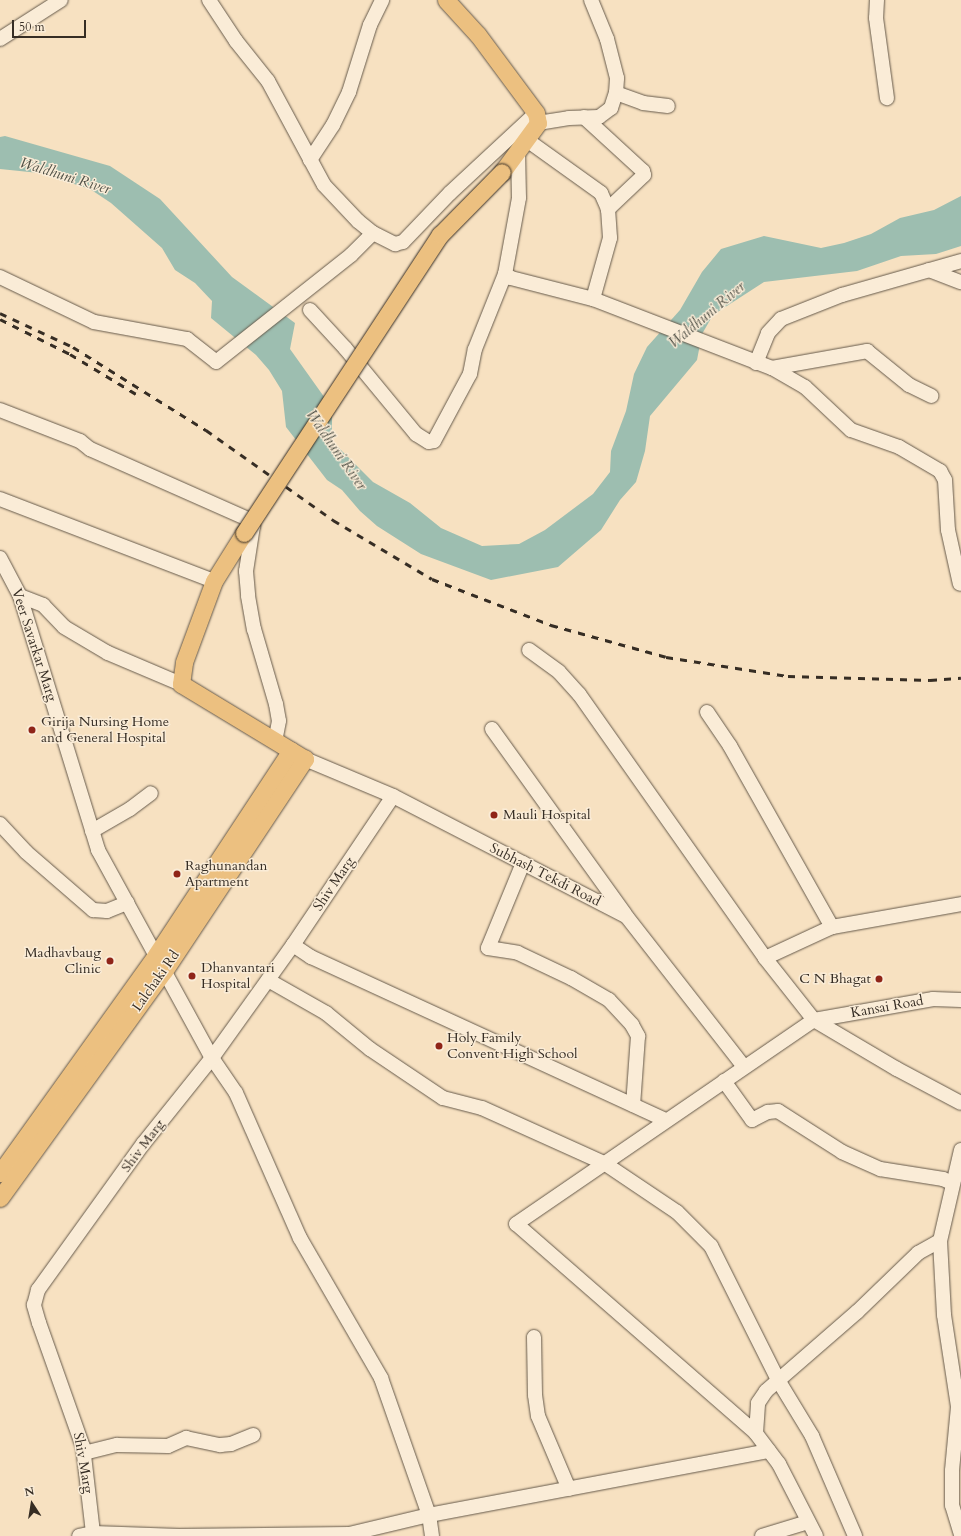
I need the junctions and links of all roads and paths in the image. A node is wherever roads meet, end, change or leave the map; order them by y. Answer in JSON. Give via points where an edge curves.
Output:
{"nodes":[{"id":1,"x":61,"y":0,"type":"edge"},
{"id":2,"x":209,"y":0,"type":"edge"},
{"id":3,"x":382,"y":0,"type":"edge"},
{"id":4,"x":446,"y":0,"type":"edge"},
{"id":5,"x":590,"y":0,"type":"edge"},
{"id":6,"x":877,"y":0,"type":"edge"},
{"id":7,"x":0,"y":39,"type":"edge"},
{"id":8,"x":616,"y":93,"type":"junction"},
{"id":9,"x":887,"y":98,"type":"dead end"},
{"id":10,"x":668,"y":106,"type":"dead end"},
{"id":11,"x":584,"y":117,"type":"junction"},
{"id":12,"x":537,"y":118,"type":"junction"},
{"id":13,"x":522,"y":145,"type":"junction"},
{"id":14,"x":310,"y":160,"type":"junction"},
{"id":15,"x":608,"y":209,"type":"junction"},
{"id":16,"x":373,"y":233,"type":"junction"},
{"id":17,"x":961,"y":261,"type":"edge"},
{"id":18,"x":928,"y":270,"type":"junction"},
{"id":19,"x":505,"y":274,"type":"junction"},
{"id":20,"x":0,"y":277,"type":"edge"},
{"id":21,"x":961,"y":282,"type":"edge"},
{"id":22,"x":593,"y":299,"type":"junction"},
{"id":23,"x":310,"y":310,"type":"dead end"},
{"id":24,"x":756,"y":363,"type":"junction"},
{"id":25,"x":772,"y":368,"type":"junction"},
{"id":26,"x":932,"y":396,"type":"dead end"},
{"id":27,"x":0,"y":410,"type":"edge"},
{"id":28,"x":0,"y":499,"type":"edge"},
{"id":29,"x":0,"y":558,"type":"edge"},
{"id":30,"x":214,"y":581,"type":"junction"},
{"id":31,"x":960,"y":584,"type":"dead end"},
{"id":32,"x":20,"y":596,"type":"junction"},
{"id":33,"x":529,"y":650,"type":"dead end"},
{"id":34,"x":181,"y":684,"type":"junction"},
{"id":35,"x":707,"y":712,"type":"dead end"},
{"id":36,"x":492,"y":729,"type":"dead end"},
{"id":37,"x":276,"y":741,"type":"junction"},
{"id":38,"x":298,"y":755,"type":"junction"},
{"id":39,"x":151,"y":793,"type":"dead end"},
{"id":40,"x":393,"y":796,"type":"junction"},
{"id":41,"x":0,"y":824,"type":"edge"},
{"id":42,"x":92,"y":831,"type":"junction"},
{"id":43,"x":523,"y":863,"type":"junction"},
{"id":44,"x":127,"y":903,"type":"junction"},
{"id":45,"x":961,"y":904,"type":"edge"},
{"id":46,"x":627,"y":917,"type":"junction"},
{"id":47,"x":832,"y":927,"type":"junction"},
{"id":48,"x":293,"y":945,"type":"junction"},
{"id":49,"x":156,"y":955,"type":"junction"},
{"id":50,"x":765,"y":958,"type":"junction"},
{"id":51,"x":164,"y":971,"type":"junction"},
{"id":52,"x":268,"y":980,"type":"junction"},
{"id":53,"x":961,"y":1000,"type":"edge"},
{"id":54,"x":814,"y":1020,"type":"junction"},
{"id":55,"x":212,"y":1058,"type":"junction"},
{"id":56,"x":744,"y":1068,"type":"junction"},
{"id":57,"x":724,"y":1081,"type":"junction"},
{"id":58,"x":961,"y":1103,"type":"edge"},
{"id":59,"x":633,"y":1105,"type":"junction"},
{"id":60,"x":666,"y":1120,"type":"junction"},
{"id":61,"x":961,"y":1150,"type":"edge"},
{"id":62,"x":604,"y":1163,"type":"junction"},
{"id":63,"x":0,"y":1173,"type":"edge"},
{"id":64,"x":952,"y":1183,"type":"junction"},
{"id":65,"x":0,"y":1198,"type":"edge"},
{"id":66,"x":940,"y":1241,"type":"junction"},
{"id":67,"x":534,"y":1337,"type":"dead end"},
{"id":68,"x":778,"y":1380,"type":"junction"},
{"id":69,"x":756,"y":1433,"type":"junction"},
{"id":70,"x":253,"y":1435,"type":"dead end"},
{"id":71,"x":769,"y":1451,"type":"junction"},
{"id":72,"x":84,"y":1453,"type":"junction"},
{"id":73,"x":569,"y":1489,"type":"junction"},
{"id":74,"x":429,"y":1515,"type":"junction"},
{"id":75,"x":808,"y":1522,"type":"junction"},
{"id":76,"x":86,"y":1534,"type":"edge"},
{"id":77,"x":349,"y":1535,"type":"edge"},
{"id":78,"x":961,"y":1535,"type":"edge"},
{"id":79,"x":432,"y":1536,"type":"edge"},
{"id":80,"x":762,"y":1536,"type":"edge"},
{"id":81,"x":816,"y":1536,"type":"edge"},
{"id":82,"x":855,"y":1536,"type":"edge"}],
"edges":[{"from":1,"to":7,"type":"street"},
{"from":2,"to":14,"type":"street","via":[[236,41],[268,81]]},
{"from":3,"to":14,"type":"street","via":[[370,25],[349,92],[333,125]]},
{"from":4,"to":12,"type":"main road","via":[[478,35]]},
{"from":5,"to":8,"type":"street","via":[[607,39],[617,78]]},
{"from":6,"to":9,"type":"street","via":[[876,18]]},
{"from":8,"to":10,"type":"street","via":[[643,103]]},
{"from":8,"to":11,"type":"street","via":[[611,108],[599,117]]},
{"from":11,"to":12,"type":"street"},
{"from":11,"to":15,"type":"street","via":[[643,171],[642,178]]},
{"from":12,"to":13,"type":"main road"},
{"from":12,"to":16,"type":"street","via":[[450,193],[404,242],[395,244]]},
{"from":13,"to":15,"type":"street","via":[[602,193]]},
{"from":13,"to":19,"type":"street","via":[[520,198]]},
{"from":13,"to":30,"type":"main road","bridge":true,"via":[[502,172],[440,235]]},
{"from":14,"to":16,"type":"street","via":[[324,185]]},
{"from":15,"to":22,"type":"street","via":[[610,238]]},
{"from":16,"to":20,"type":"street","via":[[351,255],[216,362],[187,339],[94,322]]},
{"from":17,"to":18,"type":"street"},
{"from":18,"to":21,"type":"street"},
{"from":18,"to":24,"type":"street","via":[[842,295],[781,319],[768,333]]},
{"from":19,"to":22,"type":"street","via":[[511,278]]},
{"from":19,"to":23,"type":"street","via":[[475,350],[470,374],[434,441],[429,442],[416,434],[346,348]]},
{"from":22,"to":24,"type":"street"},
{"from":24,"to":25,"type":"street"},
{"from":25,"to":26,"type":"street","via":[[867,351],[909,385]]},
{"from":25,"to":31,"type":"street","via":[[805,387],[851,430],[899,447],[943,474],[948,530]]},
{"from":27,"to":37,"type":"street","via":[[80,441],[90,449],[248,519],[253,526],[246,571],[248,596],[254,629],[276,704],[279,722]]},
{"from":28,"to":30,"type":"street"},
{"from":29,"to":32,"type":"street","name":"Veer Savarkar Marg"},
{"from":30,"to":34,"type":"main road","via":[[184,662]]},
{"from":32,"to":34,"type":"street","via":[[40,603],[64,627],[108,653]]},
{"from":32,"to":42,"type":"street","name":"Veer Savarkar Marg"},
{"from":33,"to":50,"type":"street","via":[[559,672],[584,700]]},
{"from":34,"to":37,"type":"main road"},
{"from":35,"to":47,"type":"street","via":[[730,746]]},
{"from":36,"to":46,"type":"street"},
{"from":37,"to":38,"type":"main road"},
{"from":38,"to":40,"type":"street","name":"Subhash Tekdi Road"},
{"from":38,"to":49,"type":"main road","name":"Lalchaki Rd"},
{"from":38,"to":51,"type":"main road","name":"Lalchaki Rd"},
{"from":39,"to":42,"type":"street","via":[[130,809]]},
{"from":40,"to":43,"type":"street","name":"Subhash Tekdi Road"},
{"from":40,"to":48,"type":"street","name":"Shiv Marg"},
{"from":41,"to":44,"type":"street","via":[[26,852],[93,910],[107,911]]},
{"from":42,"to":44,"type":"street","name":"Veer Savarkar Marg","via":[[98,850]]},
{"from":43,"to":46,"type":"street","name":"Subhash Tekdi Road"},
{"from":43,"to":59,"type":"street","via":[[488,948],[518,953],[571,978],[608,1000],[627,1020],[638,1036],[639,1047]]},
{"from":44,"to":49,"type":"street","name":"Veer Savarkar Marg"},
{"from":45,"to":47,"type":"street"},
{"from":46,"to":56,"type":"street","name":"Subhash Tekdi Road"},
{"from":47,"to":50,"type":"street"},
{"from":48,"to":52,"type":"street","name":"Shiv Marg"},
{"from":48,"to":59,"type":"street","via":[[311,957]]},
{"from":49,"to":51,"type":"street","name":"Veer Savarkar Marg"},
{"from":49,"to":63,"type":"main road","name":"Lalchaki Rd"},
{"from":50,"to":54,"type":"street"},
{"from":51,"to":55,"type":"street","name":"Veer Savarkar Marg"},
{"from":51,"to":65,"type":"main road","name":"Lalchaki Rd"},
{"from":52,"to":55,"type":"street","name":"Shiv Marg"},
{"from":52,"to":62,"type":"street","via":[[326,1013],[370,1049],[443,1098],[482,1108]]},
{"from":53,"to":54,"type":"street","name":"Kansai Road","via":[[933,999]]},
{"from":54,"to":56,"type":"street"},
{"from":54,"to":58,"type":"street"},
{"from":55,"to":72,"type":"street","name":"Shiv Marg","via":[[143,1144],[38,1290],[35,1298],[39,1323]]},
{"from":55,"to":74,"type":"street","name":"Veer Savarkar Marg","via":[[236,1093],[300,1238],[381,1378]]},
{"from":56,"to":57,"type":"street"},
{"from":57,"to":60,"type":"street"},
{"from":57,"to":64,"type":"street","via":[[752,1120],[768,1112],[778,1111],[842,1152],[880,1169],[943,1179]]},
{"from":59,"to":60,"type":"street"},
{"from":60,"to":62,"type":"street"},
{"from":61,"to":64,"type":"street"},
{"from":62,"to":68,"type":"street","via":[[677,1212],[711,1246]]},
{"from":62,"to":69,"type":"street","via":[[516,1224]]},
{"from":64,"to":66,"type":"street","via":[[953,1191]]},
{"from":66,"to":68,"type":"street","via":[[918,1253],[857,1312]]},
{"from":66,"to":78,"type":"street","via":[[944,1315],[958,1407],[952,1471],[952,1505]]},
{"from":67,"to":73,"type":"street","via":[[538,1416]]},
{"from":68,"to":69,"type":"street","via":[[758,1403]]},
{"from":68,"to":82,"type":"street","via":[[812,1436]]},
{"from":69,"to":71,"type":"street"},
{"from":70,"to":72,"type":"street","via":[[231,1444],[220,1445],[186,1438],[168,1446],[122,1445]]},
{"from":71,"to":73,"type":"street"},
{"from":71,"to":75,"type":"street","via":[[779,1464]]},
{"from":72,"to":76,"type":"street","name":"Shiv Marg"},
{"from":73,"to":74,"type":"street"},
{"from":74,"to":77,"type":"street"},
{"from":74,"to":79,"type":"street","name":"Veer Savarkar Marg"},
{"from":75,"to":80,"type":"street"},
{"from":75,"to":81,"type":"street"},
{"from":76,"to":77,"type":"street"}]}
